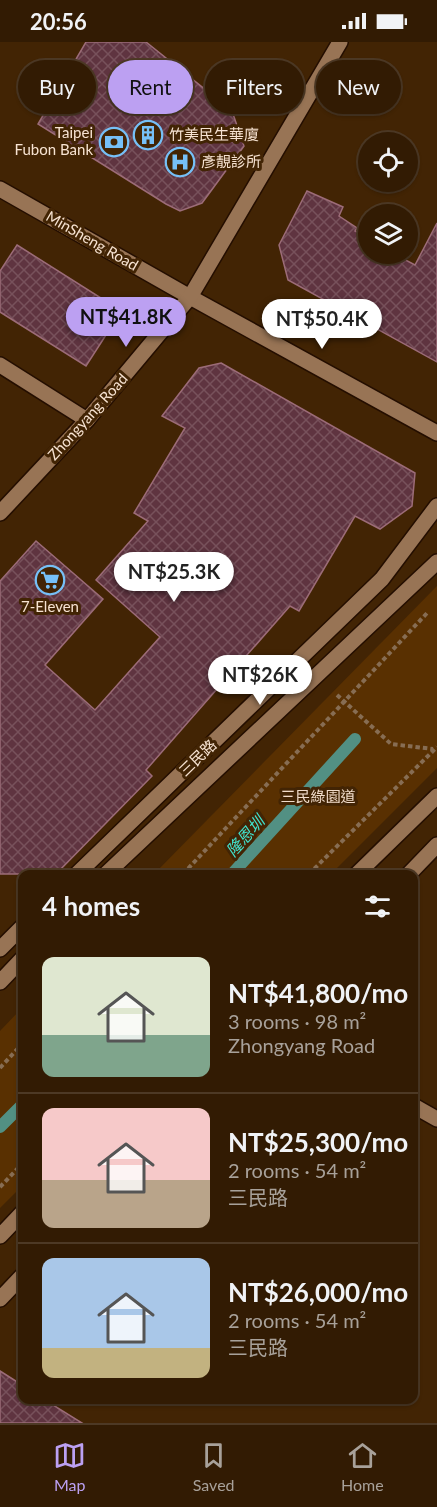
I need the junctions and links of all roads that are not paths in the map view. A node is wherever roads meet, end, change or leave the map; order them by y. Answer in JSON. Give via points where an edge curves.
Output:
{"nodes":[{"id":1,"x":340,"y":42,"type":"edge"},
{"id":2,"x":0,"y":189,"type":"edge"},
{"id":3,"x":190,"y":297,"type":"junction"},
{"id":4,"x":0,"y":365,"type":"edge"},
{"id":5,"x":87,"y":420,"type":"junction"},
{"id":6,"x":437,"y":433,"type":"edge"},
{"id":7,"x":437,"y":506,"type":"edge"},
{"id":8,"x":0,"y":513,"type":"edge"},
{"id":9,"x":437,"y":562,"type":"edge"},
{"id":10,"x":437,"y":796,"type":"edge"},
{"id":11,"x":437,"y":845,"type":"edge"},
{"id":12,"x":81,"y":870,"type":"edge"},
{"id":13,"x":110,"y":870,"type":"edge"},
{"id":14,"x":361,"y":870,"type":"edge"},
{"id":15,"x":413,"y":870,"type":"edge"},
{"id":16,"x":18,"y":930,"type":"edge"},
{"id":17,"x":2,"y":944,"type":"edge"},
{"id":18,"x":18,"y":957,"type":"edge"},
{"id":19,"x":18,"y":964,"type":"edge"},
{"id":20,"x":0,"y":982,"type":"edge"},
{"id":21,"x":418,"y":1108,"type":"edge"},
{"id":22,"x":437,"y":1119,"type":"edge"},
{"id":23,"x":18,"y":1217,"type":"edge"},
{"id":24,"x":0,"y":1236,"type":"edge"},
{"id":25,"x":18,"y":1280,"type":"edge"},
{"id":26,"x":0,"y":1299,"type":"edge"}],
"edges":[{"from":1,"to":3,"type":"street","name":"Zhongyang Road"},
{"from":2,"to":3,"type":"street","name":"MinSheng Road"},
{"from":3,"to":5,"type":"street","name":"Zhongyang Road"},
{"from":3,"to":6,"type":"street","name":"MinSheng Road"},
{"from":4,"to":5,"type":"street"},
{"from":5,"to":8,"type":"street","name":"Zhongyang Road"},
{"from":7,"to":12,"type":"street","name":"三民路","via":[[382,579]]},
{"from":9,"to":13,"type":"street","name":"三民路"},
{"from":10,"to":14,"type":"street"},
{"from":11,"to":15,"type":"street"},
{"from":16,"to":17,"type":"street"},
{"from":17,"to":18,"type":"street"},
{"from":19,"to":20,"type":"street"},
{"from":21,"to":22,"type":"street"},
{"from":23,"to":24,"type":"street"},
{"from":25,"to":26,"type":"street"}]}
